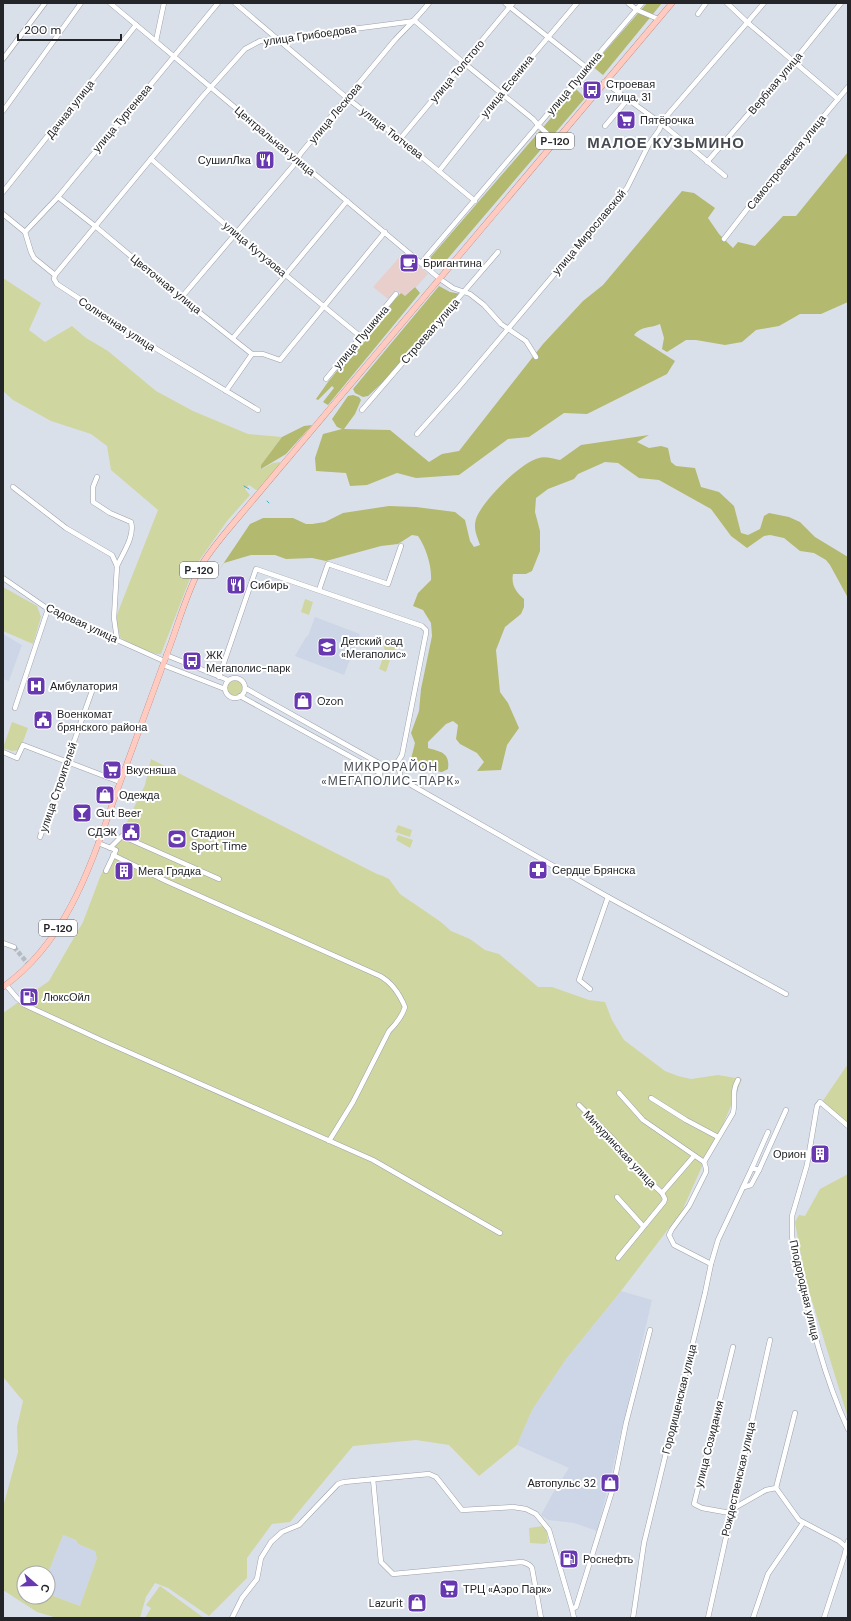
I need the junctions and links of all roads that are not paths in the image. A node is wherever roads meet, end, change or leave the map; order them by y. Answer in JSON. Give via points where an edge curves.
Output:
{"nodes":[{"id":1,"x":45,"y":3,"type":"edge"},
{"id":2,"x":81,"y":3,"type":"edge"},
{"id":3,"x":110,"y":3,"type":"edge"},
{"id":4,"x":164,"y":3,"type":"edge"},
{"id":5,"x":218,"y":3,"type":"edge"},
{"id":6,"x":235,"y":3,"type":"edge"},
{"id":7,"x":429,"y":3,"type":"edge"},
{"id":8,"x":505,"y":3,"type":"edge"},
{"id":9,"x":577,"y":3,"type":"edge"},
{"id":10,"x":628,"y":3,"type":"edge"},
{"id":11,"x":642,"y":3,"type":"edge"},
{"id":12,"x":672,"y":3,"type":"edge"},
{"id":13,"x":706,"y":3,"type":"edge"},
{"id":14,"x":727,"y":3,"type":"edge"},
{"id":15,"x":764,"y":3,"type":"edge"},
{"id":16,"x":841,"y":3,"type":"edge"},
{"id":17,"x":512,"y":5,"type":"edge"},
{"id":18,"x":636,"y":10,"type":"junction"},
{"id":19,"x":698,"y":14,"type":"dead end"},
{"id":20,"x":658,"y":19,"type":"junction"},
{"id":21,"x":415,"y":21,"type":"junction"},
{"id":22,"x":747,"y":22,"type":"junction"},
{"id":23,"x":136,"y":25,"type":"junction"},
{"id":24,"x":548,"y":38,"type":"junction"},
{"id":25,"x":278,"y":39,"type":"junction"},
{"id":26,"x":156,"y":41,"type":"junction"},
{"id":27,"x":174,"y":56,"type":"junction"},
{"id":28,"x":3,"y":59,"type":"edge"},
{"id":29,"x":794,"y":61,"type":"junction"},
{"id":30,"x":464,"y":63,"type":"junction"},
{"id":31,"x":587,"y":68,"type":"junction"},
{"id":32,"x":576,"y":80,"type":"junction"},
{"id":33,"x":604,"y":82,"type":"junction"},
{"id":34,"x":848,"y":87,"type":"edge"},
{"id":35,"x":211,"y":88,"type":"junction"},
{"id":36,"x":586,"y":88,"type":"junction"},
{"id":37,"x":598,"y":90,"type":"junction"},
{"id":38,"x":501,"y":93,"type":"junction"},
{"id":39,"x":347,"y":98,"type":"junction"},
{"id":40,"x":838,"y":98,"type":"junction"},
{"id":41,"x":628,"y":99,"type":"junction"},
{"id":42,"x":589,"y":100,"type":"junction"},
{"id":43,"x":3,"y":111,"type":"edge"},
{"id":44,"x":662,"y":124,"type":"junction"},
{"id":45,"x":539,"y":126,"type":"junction"},
{"id":46,"x":605,"y":126,"type":"dead end"},
{"id":47,"x":400,"y":139,"type":"junction"},
{"id":48,"x":555,"y":141,"type":"junction"},
{"id":49,"x":151,"y":159,"type":"junction"},
{"id":50,"x":297,"y":159,"type":"junction"},
{"id":51,"x":707,"y":162,"type":"junction"},
{"id":52,"x":439,"y":171,"type":"junction"},
{"id":53,"x":725,"y":176,"type":"dead end"},
{"id":54,"x":3,"y":192,"type":"edge"},
{"id":55,"x":58,"y":197,"type":"junction"},
{"id":56,"x":347,"y":201,"type":"junction"},
{"id":57,"x":475,"y":201,"type":"junction"},
{"id":58,"x":3,"y":214,"type":"edge"},
{"id":59,"x":96,"y":226,"type":"junction"},
{"id":60,"x":25,"y":232,"type":"junction"},
{"id":61,"x":385,"y":232,"type":"junction"},
{"id":62,"x":236,"y":234,"type":"junction"},
{"id":63,"x":724,"y":239,"type":"dead end"},
{"id":64,"x":498,"y":252,"type":"dead end"},
{"id":65,"x":421,"y":263,"type":"junction"},
{"id":66,"x":286,"y":274,"type":"junction"},
{"id":67,"x":55,"y":275,"type":"junction"},
{"id":68,"x":440,"y":279,"type":"junction"},
{"id":69,"x":464,"y":292,"type":"junction"},
{"id":70,"x":396,"y":294,"type":"dead end"},
{"id":71,"x":181,"y":298,"type":"junction"},
{"id":72,"x":324,"y":306,"type":"junction"},
{"id":73,"x":509,"y":328,"type":"junction"},
{"id":74,"x":360,"y":337,"type":"junction"},
{"id":75,"x":233,"y":338,"type":"junction"},
{"id":76,"x":252,"y":354,"type":"junction"},
{"id":77,"x":536,"y":357,"type":"dead end"},
{"id":78,"x":326,"y":379,"type":"dead end"},
{"id":79,"x":226,"y":391,"type":"junction"},
{"id":80,"x":258,"y":410,"type":"dead end"},
{"id":81,"x":362,"y":410,"type":"dead end"},
{"id":82,"x":417,"y":434,"type":"dead end"},
{"id":83,"x":97,"y":477,"type":"dead end"},
{"id":84,"x":13,"y":487,"type":"dead end"},
{"id":85,"x":401,"y":546,"type":"dead end"},
{"id":86,"x":117,"y":566,"type":"junction"},
{"id":87,"x":3,"y":578,"type":"edge"},
{"id":88,"x":319,"y":590,"type":"junction"},
{"id":89,"x":48,"y":609,"type":"junction"},
{"id":90,"x":117,"y":639,"type":"junction"},
{"id":91,"x":164,"y":660,"type":"junction"},
{"id":92,"x":219,"y":677,"type":"junction"},
{"id":93,"x":228,"y":680,"type":"junction"},
{"id":94,"x":245,"y":688,"type":"junction"},
{"id":95,"x":225,"y":689,"type":"junction"},
{"id":96,"x":92,"y":691,"type":"dead end"},
{"id":97,"x":240,"y":696,"type":"junction"},
{"id":98,"x":15,"y":708,"type":"dead end"},
{"id":99,"x":3,"y":752,"type":"edge"},
{"id":100,"x":67,"y":761,"type":"junction"},
{"id":101,"x":384,"y":766,"type":"junction"},
{"id":102,"x":395,"y":766,"type":"junction"},
{"id":103,"x":380,"y":773,"type":"junction"},
{"id":104,"x":399,"y":778,"type":"junction"},
{"id":105,"x":120,"y":782,"type":"junction"},
{"id":106,"x":40,"y":837,"type":"dead end"},
{"id":107,"x":98,"y":843,"type":"junction"},
{"id":108,"x":110,"y":848,"type":"junction"},
{"id":109,"x":113,"y":855,"type":"junction"},
{"id":110,"x":106,"y":871,"type":"dead end"},
{"id":111,"x":219,"y":879,"type":"dead end"},
{"id":112,"x":608,"y":897,"type":"junction"},
{"id":113,"x":3,"y":943,"type":"edge"},
{"id":114,"x":14,"y":947,"type":"tunnel mouth"},
{"id":115,"x":4,"y":986,"type":"edge"},
{"id":116,"x":590,"y":989,"type":"dead end"},
{"id":117,"x":786,"y":994,"type":"dead end"},
{"id":118,"x":738,"y":1080,"type":"dead end"},
{"id":119,"x":619,"y":1093,"type":"dead end"},
{"id":120,"x":651,"y":1098,"type":"dead end"},
{"id":121,"x":579,"y":1105,"type":"dead end"},
{"id":122,"x":786,"y":1110,"type":"dead end"},
{"id":123,"x":848,"y":1126,"type":"edge"},
{"id":124,"x":768,"y":1132,"type":"dead end"},
{"id":125,"x":718,"y":1137,"type":"junction"},
{"id":126,"x":329,"y":1141,"type":"junction"},
{"id":127,"x":694,"y":1156,"type":"junction"},
{"id":128,"x":704,"y":1162,"type":"junction"},
{"id":129,"x":752,"y":1168,"type":"junction"},
{"id":130,"x":759,"y":1170,"type":"junction"},
{"id":131,"x":744,"y":1187,"type":"junction"},
{"id":132,"x":662,"y":1193,"type":"junction"},
{"id":133,"x":617,"y":1197,"type":"dead end"},
{"id":134,"x":643,"y":1226,"type":"junction"},
{"id":135,"x":500,"y":1233,"type":"dead end"},
{"id":136,"x":618,"y":1258,"type":"dead end"},
{"id":137,"x":711,"y":1264,"type":"junction"},
{"id":138,"x":650,"y":1330,"type":"dead end"},
{"id":139,"x":770,"y":1340,"type":"dead end"},
{"id":140,"x":733,"y":1347,"type":"dead end"},
{"id":141,"x":794,"y":1413,"type":"dead end"},
{"id":142,"x":848,"y":1429,"type":"edge"},
{"id":143,"x":373,"y":1479,"type":"junction"},
{"id":144,"x":776,"y":1488,"type":"junction"},
{"id":145,"x":732,"y":1507,"type":"junction"},
{"id":146,"x":730,"y":1514,"type":"junction"},
{"id":147,"x":803,"y":1523,"type":"junction"},
{"id":148,"x":848,"y":1541,"type":"edge"},
{"id":149,"x":847,"y":1549,"type":"edge"},
{"id":150,"x":572,"y":1609,"type":"junction"},
{"id":151,"x":232,"y":1618,"type":"edge"},
{"id":152,"x":541,"y":1618,"type":"edge"},
{"id":153,"x":574,"y":1618,"type":"edge"},
{"id":154,"x":633,"y":1618,"type":"edge"},
{"id":155,"x":708,"y":1618,"type":"edge"},
{"id":156,"x":753,"y":1618,"type":"edge"},
{"id":157,"x":824,"y":1618,"type":"edge"}],
"edges":[{"from":1,"to":28,"type":"street"},
{"from":2,"to":43,"type":"street"},
{"from":3,"to":23,"type":"street","name":"Центральная улица"},
{"from":4,"to":26,"type":"street"},
{"from":5,"to":27,"type":"street","name":"улица Тургенева"},
{"from":6,"to":25,"type":"street","name":"улица Тютчева"},
{"from":7,"to":21,"type":"street","name":"улица Лескова"},
{"from":8,"to":17,"type":"street"},
{"from":9,"to":24,"type":"street","name":"улица Есенина"},
{"from":10,"to":18,"type":"street"},
{"from":11,"to":18,"type":"street","name":"улица Пушкина"},
{"from":12,"to":20,"type":"main road","number":"Р-120"},
{"from":13,"to":19,"type":"street"},
{"from":14,"to":22,"type":"street"},
{"from":15,"to":22,"type":"street","name":"улица Мирославской"},
{"from":16,"to":29,"type":"street","name":"Вербная улица"},
{"from":17,"to":24,"type":"street"},
{"from":17,"to":30,"type":"street","name":"улица Толстого"},
{"from":18,"to":20,"type":"street"},
{"from":18,"to":31,"type":"street","name":"улица Пушкина"},
{"from":20,"to":33,"type":"main road","number":"Р-120"},
{"from":21,"to":25,"type":"street","name":"улица Грибоедова"},
{"from":21,"to":30,"type":"street"},
{"from":21,"to":39,"type":"street","name":"улица Лескова","via":[[406,27]]},
{"from":22,"to":29,"type":"street"},
{"from":22,"to":44,"type":"street","name":"улица Мирославской","via":[[676,104]]},
{"from":23,"to":26,"type":"street","name":"Центральная улица"},
{"from":23,"to":54,"type":"street","name":"Дачная улица"},
{"from":24,"to":31,"type":"street"},
{"from":24,"to":38,"type":"street","name":"улица Есенина"},
{"from":25,"to":35,"type":"street","name":"улица Грибоедова","via":[[260,41],[245,49]]},
{"from":25,"to":39,"type":"street","name":"улица Тютчева"},
{"from":26,"to":27,"type":"street","name":"Центральная улица"},
{"from":27,"to":35,"type":"street","name":"Центральная улица"},
{"from":27,"to":55,"type":"street","name":"улица Тургенева"},
{"from":29,"to":40,"type":"street"},
{"from":29,"to":51,"type":"street","name":"Вербная улица"},
{"from":30,"to":38,"type":"street"},
{"from":30,"to":47,"type":"street","name":"улица Толстого"},
{"from":31,"to":32,"type":"street","name":"улица Пушкина"},
{"from":32,"to":36,"type":"street"},
{"from":32,"to":45,"type":"street","name":"улица Пушкина"},
{"from":33,"to":37,"type":"main road","number":"Р-120"},
{"from":33,"to":41,"type":"street"},
{"from":34,"to":40,"type":"street","name":"Самостроевская улица"},
{"from":35,"to":49,"type":"street","name":"улица Грибоедова"},
{"from":35,"to":50,"type":"street","name":"Центральная улица"},
{"from":36,"to":37,"type":"street"},
{"from":36,"to":42,"type":"street"},
{"from":37,"to":42,"type":"main road","number":"Р-120"},
{"from":38,"to":45,"type":"street"},
{"from":38,"to":52,"type":"street","name":"улица Есенина"},
{"from":39,"to":47,"type":"street","name":"улица Тютчева"},
{"from":39,"to":50,"type":"street","name":"улица Лескова"},
{"from":40,"to":63,"type":"street","name":"Самостроевская улица"},
{"from":41,"to":44,"type":"street"},
{"from":41,"to":46,"type":"street"},
{"from":42,"to":48,"type":"main road","number":"Р-120"},
{"from":44,"to":51,"type":"street"},
{"from":44,"to":73,"type":"street","name":"улица Мирославской","via":[[627,188]]},
{"from":45,"to":48,"type":"street"},
{"from":45,"to":57,"type":"street","name":"улица Пушкина"},
{"from":47,"to":52,"type":"street","name":"улица Тютчева"},
{"from":48,"to":68,"type":"main road","number":"Р-120"},
{"from":49,"to":59,"type":"street","name":"улица Грибоедова"},
{"from":49,"to":62,"type":"street","name":"улица Кутузова"},
{"from":50,"to":56,"type":"street","name":"Центральная улица"},
{"from":50,"to":62,"type":"street","name":"улица Лескова"},
{"from":51,"to":53,"type":"street"},
{"from":52,"to":57,"type":"street","name":"улица Тютчева"},
{"from":55,"to":59,"type":"street","name":"Цветочная улица"},
{"from":55,"to":60,"type":"street","name":"улица Тургенева"},
{"from":56,"to":61,"type":"street","name":"Центральная улица"},
{"from":56,"to":66,"type":"street"},
{"from":57,"to":65,"type":"street","name":"улица Пушкина"},
{"from":58,"to":60,"type":"street"},
{"from":59,"to":67,"type":"street","name":"улица Грибоедова"},
{"from":59,"to":71,"type":"street","name":"Цветочная улица"},
{"from":60,"to":67,"type":"street","name":"Солнечная улица","via":[[34,258]]},
{"from":61,"to":65,"type":"street","name":"Центральная улица"},
{"from":61,"to":72,"type":"street"},
{"from":62,"to":66,"type":"street","name":"улица Кутузова"},
{"from":62,"to":71,"type":"street","name":"улица Лескова"},
{"from":64,"to":69,"type":"street","name":"Строевая улица"},
{"from":65,"to":68,"type":"street","name":"Центральная улица"},
{"from":66,"to":72,"type":"street","name":"улица Кутузова"},
{"from":66,"to":75,"type":"street"},
{"from":67,"to":79,"type":"street","name":"Солнечная улица","via":[[57,284],[75,297]]},
{"from":68,"to":69,"type":"street","name":"Центральная улица"},
{"from":68,"to":91,"type":"main road","number":"Р-120","via":[[212,549],[200,568]]},
{"from":69,"to":73,"type":"street","name":"Центральная улица","via":[[470,294],[501,324]]},
{"from":69,"to":81,"type":"street","name":"Строевая улица"},
{"from":70,"to":74,"type":"street","name":"улица Пушкина"},
{"from":71,"to":75,"type":"street","name":"Цветочная улица"},
{"from":72,"to":74,"type":"street","name":"улица Кутузова"},
{"from":72,"to":76,"type":"street","via":[[280,360],[263,354]]},
{"from":73,"to":77,"type":"street","name":"Центральная улица","via":[[526,342]]},
{"from":73,"to":82,"type":"street","name":"улица Мирославской"},
{"from":74,"to":78,"type":"street","name":"улица Пушкина"},
{"from":75,"to":76,"type":"street","name":"Цветочная улица"},
{"from":76,"to":79,"type":"street"},
{"from":79,"to":80,"type":"street","name":"Солнечная улица"},
{"from":83,"to":86,"type":"street","via":[[93,487],[93,502],[131,522],[132,528],[126,548]]},
{"from":84,"to":86,"type":"street","via":[[66,528],[112,555]]},
{"from":85,"to":88,"type":"street","via":[[388,584],[328,564]]},
{"from":86,"to":90,"type":"street","via":[[114,618]]},
{"from":87,"to":89,"type":"street","name":"Садовая улица"},
{"from":88,"to":92,"type":"street","via":[[256,569]]},
{"from":88,"to":102,"type":"street","via":[[422,626],[426,630],[402,755]]},
{"from":89,"to":90,"type":"street","name":"Садовая улица"},
{"from":89,"to":98,"type":"street"},
{"from":90,"to":91,"type":"street","name":"Садовая улица"},
{"from":91,"to":92,"type":"street"},
{"from":91,"to":95,"type":"street"},
{"from":91,"to":105,"type":"main road","number":"Р-120"},
{"from":92,"to":93,"type":"street"},
{"from":93,"to":94,"type":"street","via":[[239,678]]},
{"from":93,"to":95,"type":"street"},
{"from":94,"to":97,"type":"street"},
{"from":94,"to":101,"type":"street"},
{"from":95,"to":97,"type":"street","via":[[230,697]]},
{"from":96,"to":100,"type":"street","name":"улица Строителей"},
{"from":97,"to":103,"type":"street"},
{"from":99,"to":100,"type":"street","via":[[17,758],[22,744]]},
{"from":100,"to":105,"type":"street"},
{"from":100,"to":106,"type":"street","name":"улица Строителей"},
{"from":101,"to":102,"type":"street"},
{"from":101,"to":103,"type":"street"},
{"from":102,"to":104,"type":"street","via":[[399,771]]},
{"from":103,"to":104,"type":"street","via":[[387,783],[393,783]]},
{"from":104,"to":112,"type":"street"},
{"from":105,"to":107,"type":"main road","number":"Р-120"},
{"from":107,"to":108,"type":"street"},
{"from":107,"to":115,"type":"main road","number":"Р-120","via":[[74,903],[58,929],[34,959]]},
{"from":108,"to":109,"type":"street","via":[[116,850]]},
{"from":108,"to":111,"type":"street","via":[[122,836]]},
{"from":109,"to":110,"type":"street"},
{"from":109,"to":126,"type":"street","via":[[380,976],[387,980],[402,999],[405,1007],[403,1014],[389,1031],[353,1102]]},
{"from":112,"to":116,"type":"street","via":[[579,980]]},
{"from":112,"to":117,"type":"street"},
{"from":113,"to":114,"type":"street"},
{"from":115,"to":126,"type":"street","via":[[25,1005]]},
{"from":118,"to":125,"type":"street","via":[[733,1090],[733,1113]]},
{"from":119,"to":127,"type":"street","via":[[643,1120]]},
{"from":120,"to":125,"type":"street"},
{"from":121,"to":132,"type":"street","name":"Мичуринская улица","via":[[616,1141],[629,1162]]},
{"from":122,"to":130,"type":"street","name":"Городищенская улица"},
{"from":123,"to":142,"type":"street","name":"Плодородная улица","via":[[820,1102],[815,1108],[806,1164],[792,1216],[792,1236],[820,1355],[832,1393]]},
{"from":124,"to":129,"type":"street","name":"Городищенская улица"},
{"from":125,"to":128,"type":"street"},
{"from":126,"to":135,"type":"street","via":[[373,1160]]},
{"from":127,"to":128,"type":"street"},
{"from":127,"to":132,"type":"street"},
{"from":128,"to":137,"type":"street","via":[[706,1172],[686,1211],[669,1235],[674,1245]]},
{"from":129,"to":130,"type":"street"},
{"from":129,"to":131,"type":"street","name":"Городищенская улица"},
{"from":130,"to":131,"type":"street","name":"Городищенская улица","via":[[751,1184]]},
{"from":131,"to":137,"type":"street","name":"Городищенская улица","via":[[718,1240]]},
{"from":132,"to":134,"type":"street","via":[[665,1197],[664,1202]]},
{"from":133,"to":134,"type":"street"},
{"from":134,"to":136,"type":"street"},
{"from":137,"to":154,"type":"street","name":"Городищенская улица","via":[[644,1543]]},
{"from":138,"to":150,"type":"street","via":[[626,1423],[613,1488],[576,1607]]},
{"from":139,"to":145,"type":"street","name":"Рождественская улица"},
{"from":140,"to":146,"type":"street","name":"улица Созидания","via":[[694,1504]]},
{"from":141,"to":144,"type":"street"},
{"from":143,"to":150,"type":"street","via":[[429,1474],[436,1477],[462,1510],[513,1507],[536,1514],[549,1530]]},
{"from":143,"to":151,"type":"street","via":[[338,1484],[299,1525],[282,1532],[261,1558],[257,1579],[242,1598]]},
{"from":143,"to":152,"type":"street","via":[[381,1562],[393,1574],[526,1563],[532,1568]]},
{"from":144,"to":145,"type":"street","via":[[766,1490]]},
{"from":144,"to":147,"type":"street"},
{"from":145,"to":146,"type":"street","name":"Рождественская улица"},
{"from":146,"to":155,"type":"street","name":"Рождественская улица"},
{"from":147,"to":149,"type":"street","via":[[839,1541]]},
{"from":147,"to":156,"type":"street","via":[[768,1574]]},
{"from":148,"to":149,"type":"street"},
{"from":149,"to":157,"type":"street"},
{"from":150,"to":153,"type":"street"}]}
